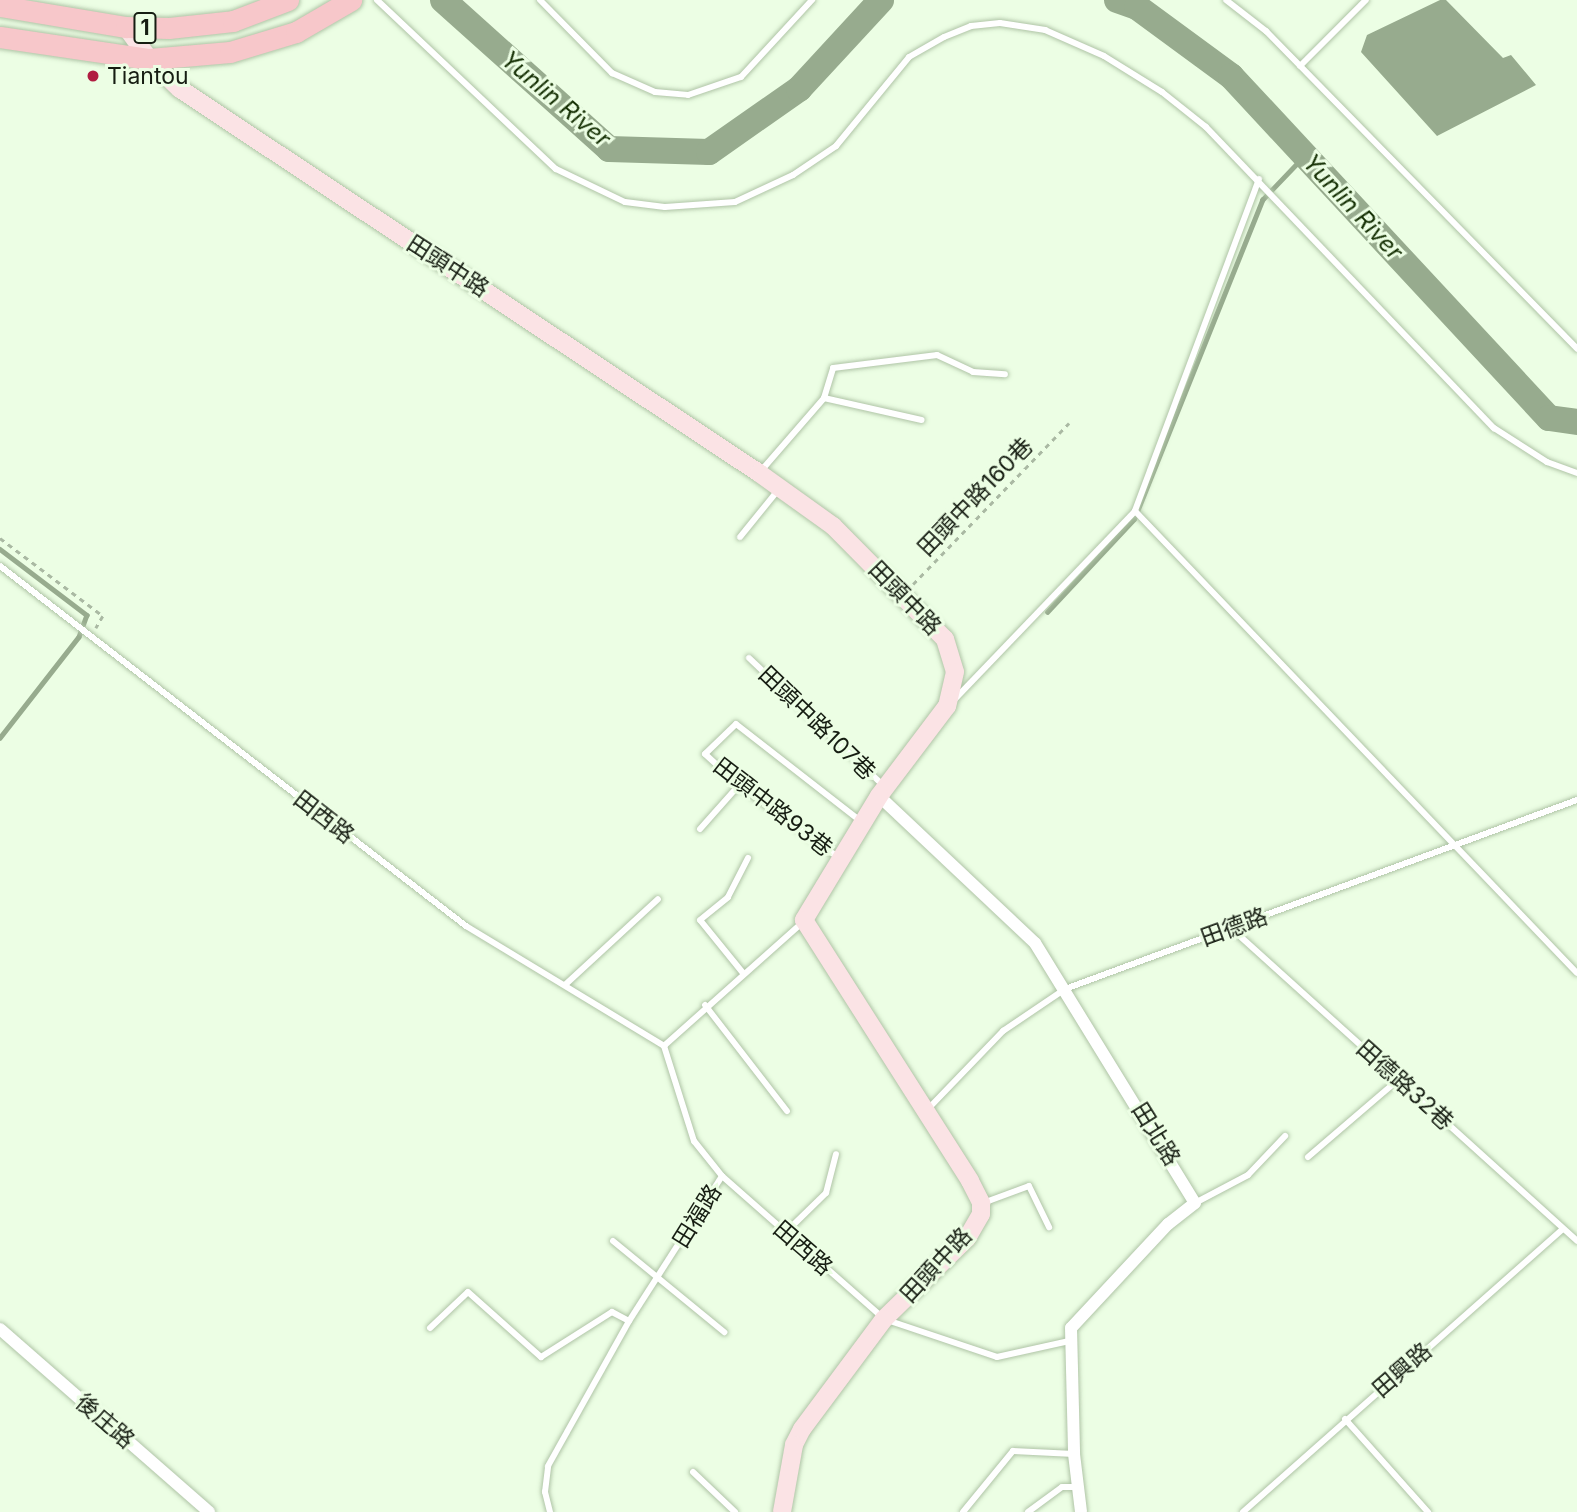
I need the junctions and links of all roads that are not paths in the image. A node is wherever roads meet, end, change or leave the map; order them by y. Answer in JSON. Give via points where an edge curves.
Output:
{"nodes":[{"id":1,"x":288,"y":0,"type":"edge"},
{"id":2,"x":351,"y":0,"type":"edge"},
{"id":3,"x":377,"y":0,"type":"edge"},
{"id":4,"x":540,"y":0,"type":"edge"},
{"id":5,"x":812,"y":0,"type":"edge"},
{"id":6,"x":1226,"y":0,"type":"edge"},
{"id":7,"x":1363,"y":1,"type":"edge"},
{"id":8,"x":0,"y":6,"type":"edge"},
{"id":9,"x":126,"y":27,"type":"junction"},
{"id":10,"x":0,"y":37,"type":"edge"},
{"id":11,"x":149,"y":59,"type":"junction"},
{"id":12,"x":1300,"y":66,"type":"junction"},
{"id":13,"x":1259,"y":179,"type":"junction"},
{"id":14,"x":1577,"y":349,"type":"edge"},
{"id":15,"x":1005,"y":374,"type":"dead end"},
{"id":16,"x":824,"y":398,"type":"junction"},
{"id":17,"x":922,"y":419,"type":"dead end"},
{"id":18,"x":760,"y":472,"type":"junction"},
{"id":19,"x":1577,"y":473,"type":"edge"},
{"id":20,"x":779,"y":488,"type":"junction"},
{"id":21,"x":1135,"y":511,"type":"junction"},
{"id":22,"x":740,"y":537,"type":"dead end"},
{"id":23,"x":0,"y":566,"type":"edge"},
{"id":24,"x":749,"y":657,"type":"dead end"},
{"id":25,"x":947,"y":706,"type":"junction"},
{"id":26,"x":738,"y":785,"type":"junction"},
{"id":27,"x":882,"y":792,"type":"junction"},
{"id":28,"x":1577,"y":800,"type":"edge"},
{"id":29,"x":863,"y":823,"type":"junction"},
{"id":30,"x":700,"y":829,"type":"dead end"},
{"id":31,"x":1454,"y":844,"type":"junction"},
{"id":32,"x":748,"y":858,"type":"dead end"},
{"id":33,"x":841,"y":859,"type":"junction"},
{"id":34,"x":658,"y":899,"type":"dead end"},
{"id":35,"x":804,"y":920,"type":"junction"},
{"id":36,"x":1232,"y":929,"type":"junction"},
{"id":37,"x":743,"y":972,"type":"junction"},
{"id":38,"x":1577,"y":973,"type":"edge"},
{"id":39,"x":566,"y":984,"type":"junction"},
{"id":40,"x":1065,"y":989,"type":"junction"},
{"id":41,"x":705,"y":1004,"type":"junction"},
{"id":42,"x":664,"y":1046,"type":"junction"},
{"id":43,"x":1399,"y":1079,"type":"junction"},
{"id":44,"x":787,"y":1111,"type":"dead end"},
{"id":45,"x":926,"y":1111,"type":"junction"},
{"id":46,"x":1285,"y":1136,"type":"dead end"},
{"id":47,"x":836,"y":1154,"type":"dead end"},
{"id":48,"x":1308,"y":1157,"type":"dead end"},
{"id":49,"x":722,"y":1176,"type":"junction"},
{"id":50,"x":981,"y":1203,"type":"junction"},
{"id":51,"x":1195,"y":1203,"type":"junction"},
{"id":52,"x":1049,"y":1227,"type":"dead end"},
{"id":53,"x":1563,"y":1229,"type":"junction"},
{"id":54,"x":786,"y":1232,"type":"junction"},
{"id":55,"x":612,"y":1241,"type":"dead end"},
{"id":56,"x":1577,"y":1241,"type":"edge"},
{"id":57,"x":659,"y":1278,"type":"junction"},
{"id":58,"x":884,"y":1319,"type":"junction"},
{"id":59,"x":629,"y":1321,"type":"junction"},
{"id":60,"x":430,"y":1328,"type":"dead end"},
{"id":61,"x":0,"y":1329,"type":"edge"},
{"id":62,"x":724,"y":1332,"type":"dead end"},
{"id":63,"x":1069,"y":1342,"type":"junction"},
{"id":64,"x":1345,"y":1419,"type":"junction"},
{"id":65,"x":1074,"y":1454,"type":"junction"},
{"id":66,"x":693,"y":1472,"type":"dead end"},
{"id":67,"x":1078,"y":1488,"type":"junction"},
{"id":68,"x":209,"y":1512,"type":"edge"},
{"id":69,"x":550,"y":1512,"type":"edge"},
{"id":70,"x":735,"y":1512,"type":"edge"},
{"id":71,"x":782,"y":1512,"type":"edge"},
{"id":72,"x":963,"y":1512,"type":"edge"},
{"id":73,"x":1028,"y":1512,"type":"edge"},
{"id":74,"x":1082,"y":1512,"type":"edge"},
{"id":75,"x":1243,"y":1512,"type":"edge"},
{"id":76,"x":1429,"y":1512,"type":"edge"}],
"edges":[{"from":1,"to":9,"type":"main road","number":"1","via":[[233,21]]},
{"from":2,"to":11,"type":"main road","number":"1","via":[[296,32],[263,43],[230,52]]},
{"from":3,"to":13,"type":"lane","via":[[546,161],[587,187],[625,202],[700,206],[735,202],[766,189],[836,146],[909,57],[971,26],[1000,23],[1045,30],[1104,56],[1206,127]]},
{"from":4,"to":5,"type":"lane","via":[[612,73],[655,92],[688,95],[741,77]]},
{"from":6,"to":12,"type":"lane"},
{"from":7,"to":12,"type":"lane"},
{"from":8,"to":9,"type":"main road","number":"1"},
{"from":9,"to":11,"type":"street","name":"田頭中路"},
{"from":10,"to":11,"type":"main road","number":"1"},
{"from":11,"to":18,"type":"street","name":"田頭中路","via":[[180,89]]},
{"from":12,"to":14,"type":"lane"},
{"from":13,"to":19,"type":"lane","via":[[1494,428],[1547,462]]},
{"from":13,"to":21,"type":"lane"},
{"from":15,"to":16,"type":"lane","via":[[973,372],[937,355],[833,368]]},
{"from":16,"to":17,"type":"lane"},
{"from":16,"to":18,"type":"lane"},
{"from":18,"to":20,"type":"street","name":"田頭中路"},
{"from":20,"to":22,"type":"lane"},
{"from":20,"to":25,"type":"street","name":"田頭中路","via":[[832,526],[904,593],[945,639],[955,672]]},
{"from":21,"to":25,"type":"lane"},
{"from":21,"to":31,"type":"lane"},
{"from":23,"to":39,"type":"lane","name":"田西路","via":[[466,926]]},
{"from":24,"to":27,"type":"lane","name":"田頭中路107巷"},
{"from":25,"to":27,"type":"street","name":"田頭中路"},
{"from":26,"to":29,"type":"lane","name":"田頭中路93巷","via":[[705,754],[736,724]]},
{"from":26,"to":30,"type":"lane"},
{"from":26,"to":33,"type":"lane","name":"田頭中路93巷"},
{"from":27,"to":29,"type":"street","name":"田頭中路"},
{"from":27,"to":40,"type":"street","name":"田北路","via":[[1035,943]]},
{"from":28,"to":31,"type":"lane","name":"田德路"},
{"from":29,"to":33,"type":"street","name":"田頭中路"},
{"from":31,"to":36,"type":"lane","name":"田德路"},
{"from":31,"to":38,"type":"lane"},
{"from":32,"to":37,"type":"lane","via":[[728,897],[700,920]]},
{"from":33,"to":35,"type":"street","name":"田頭中路"},
{"from":34,"to":39,"type":"lane"},
{"from":35,"to":37,"type":"lane"},
{"from":35,"to":45,"type":"street","name":"田頭中路"},
{"from":36,"to":40,"type":"lane","name":"田德路"},
{"from":36,"to":43,"type":"lane","name":"田德路32巷"},
{"from":37,"to":41,"type":"lane"},
{"from":39,"to":42,"type":"lane","name":"田西路"},
{"from":40,"to":45,"type":"lane","name":"田德路","via":[[1003,1031]]},
{"from":40,"to":51,"type":"street","name":"田北路"},
{"from":41,"to":42,"type":"lane"},
{"from":41,"to":44,"type":"lane"},
{"from":42,"to":49,"type":"lane","name":"田福路","via":[[694,1141]]},
{"from":43,"to":48,"type":"lane"},
{"from":43,"to":53,"type":"lane","name":"田德路32巷"},
{"from":45,"to":50,"type":"street","name":"田頭中路"},
{"from":46,"to":51,"type":"lane","via":[[1248,1175]]},
{"from":47,"to":54,"type":"lane","via":[[826,1193]]},
{"from":49,"to":54,"type":"lane","name":"田西路"},
{"from":49,"to":57,"type":"lane","name":"田福路"},
{"from":50,"to":52,"type":"lane","via":[[1030,1186]]},
{"from":50,"to":58,"type":"street","name":"田頭中路","via":[[967,1238]]},
{"from":51,"to":63,"type":"street","via":[[1168,1224],[1071,1328]]},
{"from":53,"to":56,"type":"lane","name":"田德路32巷"},
{"from":53,"to":64,"type":"lane","name":"田興路"},
{"from":54,"to":58,"type":"lane","name":"田西路"},
{"from":55,"to":57,"type":"lane"},
{"from":57,"to":59,"type":"lane","name":"田福路"},
{"from":57,"to":62,"type":"lane"},
{"from":58,"to":63,"type":"lane","via":[[997,1357]]},
{"from":58,"to":71,"type":"street","name":"田頭中路","via":[[802,1429],[794,1445]]},
{"from":59,"to":60,"type":"lane","via":[[612,1312],[541,1357],[468,1292]]},
{"from":59,"to":69,"type":"lane","name":"田福路","via":[[548,1466],[545,1492]]},
{"from":61,"to":68,"type":"street","name":"後庄路"},
{"from":63,"to":65,"type":"street"},
{"from":64,"to":75,"type":"lane","name":"田興路"},
{"from":64,"to":76,"type":"lane"},
{"from":65,"to":67,"type":"street"},
{"from":65,"to":72,"type":"lane","via":[[1013,1451]]},
{"from":66,"to":70,"type":"lane"},
{"from":67,"to":73,"type":"lane","via":[[1062,1487]]},
{"from":67,"to":74,"type":"street"}]}
